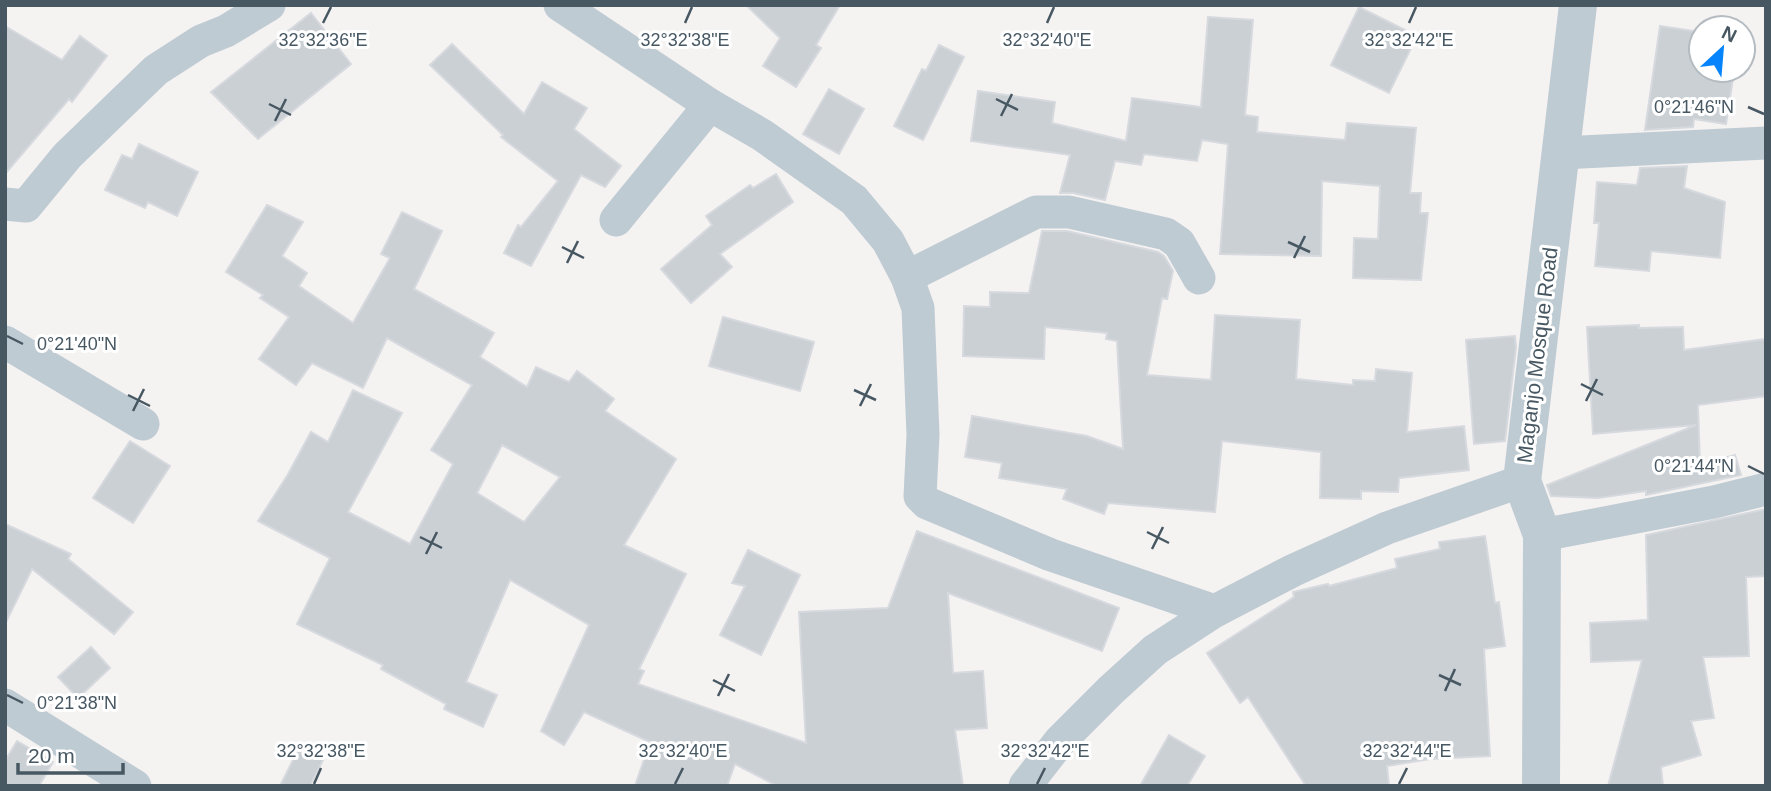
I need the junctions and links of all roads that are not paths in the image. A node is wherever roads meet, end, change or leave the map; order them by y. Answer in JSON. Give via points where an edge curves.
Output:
{"nodes":[{"id":1,"x":560,"y":5,"type":"edge"},
{"id":2,"x":1578,"y":5,"type":"edge"},
{"id":3,"x":261,"y":7,"type":"edge"},
{"id":4,"x":710,"y":105,"type":"junction"},
{"id":5,"x":1766,"y":143,"type":"edge"},
{"id":6,"x":1561,"y":153,"type":"junction"},
{"id":7,"x":6,"y":208,"type":"edge"},
{"id":8,"x":616,"y":220,"type":"dead end"},
{"id":9,"x":907,"y":277,"type":"junction"},
{"id":10,"x":1199,"y":278,"type":"dead end"},
{"id":11,"x":5,"y":342,"type":"edge"},
{"id":12,"x":143,"y":424,"type":"dead end"},
{"id":13,"x":1522,"y":481,"type":"junction"},
{"id":14,"x":1766,"y":489,"type":"edge"},
{"id":15,"x":1542,"y":535,"type":"junction"},
{"id":16,"x":1215,"y":611,"type":"junction"},
{"id":17,"x":5,"y":705,"type":"edge"},
{"id":18,"x":135,"y":786,"type":"edge"},
{"id":19,"x":1025,"y":786,"type":"edge"},
{"id":20,"x":1541,"y":786,"type":"edge"}],
"edges":[{"from":1,"to":4,"type":"street"},
{"from":2,"to":6,"type":"street","name":"Maganjo Mosque Road"},
{"from":3,"to":7,"type":"street","via":[[156,70],[67,156],[26,206]]},
{"from":4,"to":8,"type":"street"},
{"from":4,"to":9,"type":"street","via":[[855,200],[888,241]]},
{"from":5,"to":6,"type":"street"},
{"from":6,"to":13,"type":"street","name":"Maganjo Mosque Road"},
{"from":9,"to":10,"type":"street","via":[[1036,212],[1069,212],[1166,234],[1179,243]]},
{"from":9,"to":16,"type":"street","via":[[918,308],[923,435],[920,496],[927,503],[1051,555]]},
{"from":11,"to":12,"type":"street"},
{"from":13,"to":15,"type":"street","name":"Maganjo Mosque Road"},
{"from":13,"to":16,"type":"street","via":[[1387,528]]},
{"from":14,"to":15,"type":"street"},
{"from":15,"to":20,"type":"street","name":"Maganjo Mosque Road"},
{"from":16,"to":19,"type":"street","via":[[1155,650],[1111,690],[1060,741]]},
{"from":17,"to":18,"type":"street"}]}
